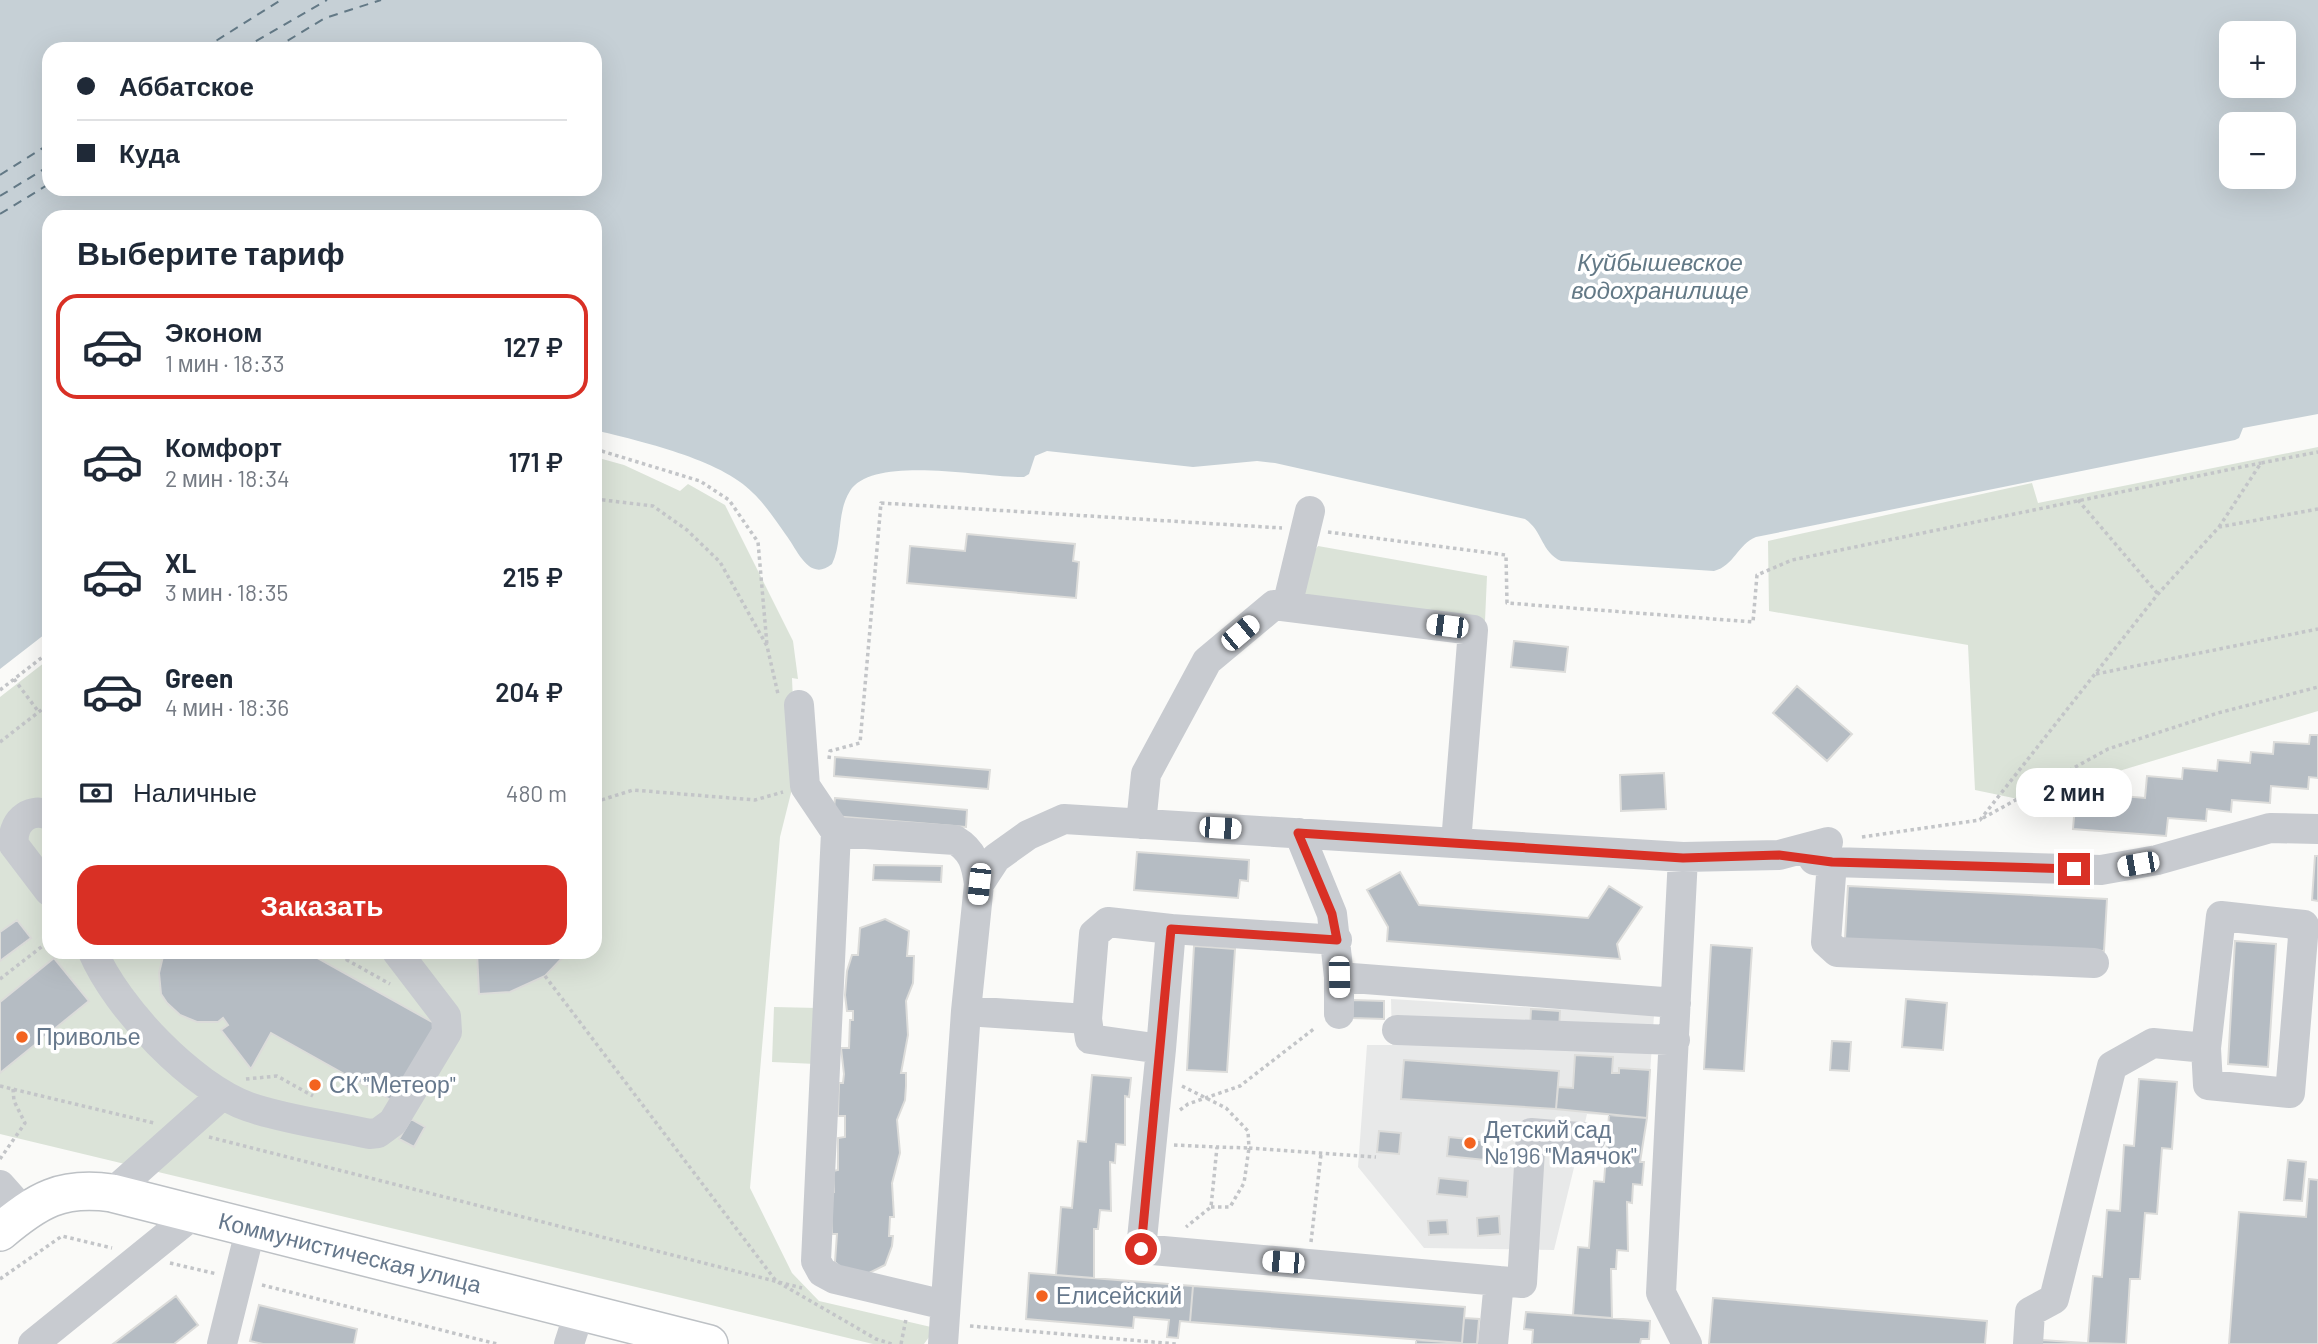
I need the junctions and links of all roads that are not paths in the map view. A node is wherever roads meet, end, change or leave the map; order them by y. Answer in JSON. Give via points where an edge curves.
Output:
{"nodes":[{"id":1,"x":1308,"y":520,"type":"road end"},
{"id":2,"x":1287,"y":606,"type":"junction"},
{"id":3,"x":799,"y":705,"type":"road end"},
{"id":4,"x":42,"y":814,"type":"edge"},
{"id":5,"x":1141,"y":824,"type":"junction"},
{"id":6,"x":2318,"y":829,"type":"edge"},
{"id":7,"x":836,"y":832,"type":"junction"},
{"id":8,"x":1298,"y":833,"type":"junction"},
{"id":9,"x":1456,"y":844,"type":"junction"},
{"id":10,"x":1830,"y":852,"type":"junction"},
{"id":11,"x":1683,"y":858,"type":"junction"},
{"id":12,"x":42,"y":882,"type":"edge"},
{"id":13,"x":979,"y":884,"type":"junction"},
{"id":14,"x":1171,"y":929,"type":"junction"},
{"id":15,"x":1337,"y":940,"type":"junction"},
{"id":16,"x":96,"y":959,"type":"edge"},
{"id":17,"x":402,"y":959,"type":"edge"},
{"id":18,"x":2094,"y":963,"type":"dead end"},
{"id":19,"x":1339,"y":977,"type":"junction"},
{"id":20,"x":1676,"y":1003,"type":"junction"},
{"id":21,"x":966,"y":1011,"type":"junction"},
{"id":22,"x":1087,"y":1019,"type":"junction"},
{"id":23,"x":1327,"y":1021,"type":"road end"},
{"id":24,"x":1397,"y":1030,"type":"dead end"},
{"id":25,"x":1675,"y":1040,"type":"junction"},
{"id":26,"x":2206,"y":1048,"type":"junction"},
{"id":27,"x":1161,"y":1055,"type":"junction"},
{"id":28,"x":222,"y":1095,"type":"junction"},
{"id":29,"x":1591,"y":1138,"type":"dead end"},
{"id":30,"x":0,"y":1185,"type":"edge"},
{"id":31,"x":112,"y":1192,"type":"junction"},
{"id":32,"x":195,"y":1213,"type":"junction"},
{"id":33,"x":12,"y":1222,"type":"edge"},
{"id":34,"x":251,"y":1227,"type":"junction"},
{"id":35,"x":1499,"y":1280,"type":"junction"},
{"id":36,"x":958,"y":1309,"type":"junction"},
{"id":37,"x":574,"y":1328,"type":"edge"},
{"id":38,"x":33,"y":1344,"type":"edge"},
{"id":39,"x":222,"y":1344,"type":"edge"},
{"id":40,"x":709,"y":1344,"type":"edge"},
{"id":41,"x":943,"y":1344,"type":"edge"},
{"id":42,"x":1493,"y":1344,"type":"edge"},
{"id":43,"x":1687,"y":1344,"type":"edge"},
{"id":44,"x":2028,"y":1344,"type":"edge"}],
"edges":[{"from":1,"to":2,"type":"street"},
{"from":2,"to":5,"type":"street","via":[[1274,605],[1207,662],[1146,774]]},
{"from":2,"to":9,"type":"street","via":[[1473,630]]},
{"from":3,"to":7,"type":"street","via":[[805,786]]},
{"from":4,"to":12,"type":"street","via":[[25,815],[13,836],[14,845]]},
{"from":5,"to":8,"type":"street"},
{"from":5,"to":13,"type":"street","via":[[1064,819],[1028,835],[996,858]]},
{"from":6,"to":10,"type":"street","via":[[2270,828],[2157,860],[2101,870]]},
{"from":7,"to":13,"type":"street","via":[[955,840],[969,848]]},
{"from":7,"to":36,"type":"street","via":[[816,1261],[822,1272],[835,1279]]},
{"from":8,"to":9,"type":"street"},
{"from":8,"to":15,"type":"street","via":[[1332,914]]},
{"from":9,"to":11,"type":"street"},
{"from":10,"to":11,"type":"street"},
{"from":10,"to":18,"type":"street","via":[[1826,942],[1837,952]]},
{"from":11,"to":20,"type":"street"},
{"from":13,"to":21,"type":"street"},
{"from":14,"to":15,"type":"street"},
{"from":14,"to":22,"type":"street","via":[[1108,922],[1094,934]]},
{"from":14,"to":27,"type":"street"},
{"from":15,"to":19,"type":"street"},
{"from":16,"to":28,"type":"street","via":[[138,1024]]},
{"from":17,"to":28,"type":"street","via":[[448,1025],[386,1129],[369,1134],[250,1107]]},
{"from":19,"to":20,"type":"street"},
{"from":19,"to":23,"type":"street"},
{"from":20,"to":25,"type":"street"},
{"from":21,"to":22,"type":"street"},
{"from":21,"to":36,"type":"street"},
{"from":22,"to":27,"type":"street","via":[[1090,1039]]},
{"from":24,"to":25,"type":"street"},
{"from":25,"to":43,"type":"street","via":[[1661,1293]]},
{"from":26,"to":26,"type":"street","via":[[2221,916],[2304,925],[2290,1093],[2208,1085]]},
{"from":26,"to":44,"type":"street","via":[[2153,1043],[2112,1066],[2054,1299],[2030,1312]]},
{"from":27,"to":35,"type":"street","via":[[1141,1249]]},
{"from":28,"to":31,"type":"street"},
{"from":29,"to":35,"type":"street","via":[[1531,1133],[1522,1283]]},
{"from":30,"to":33,"type":"street"},
{"from":31,"to":32,"type":"main road","name":"Коммунистическая улица"},
{"from":31,"to":33,"type":"main road","name":"Коммунистическая улица","via":[[72,1190],[55,1195]]},
{"from":32,"to":34,"type":"main road","name":"Коммунистическая улица"},
{"from":32,"to":38,"type":"street"},
{"from":34,"to":37,"type":"main road","name":"Коммунистическая улица"},
{"from":34,"to":39,"type":"street"},
{"from":35,"to":42,"type":"street"},
{"from":36,"to":41,"type":"street"},
{"from":37,"to":40,"type":"main road","name":"Коммунистическая улица"}]}
